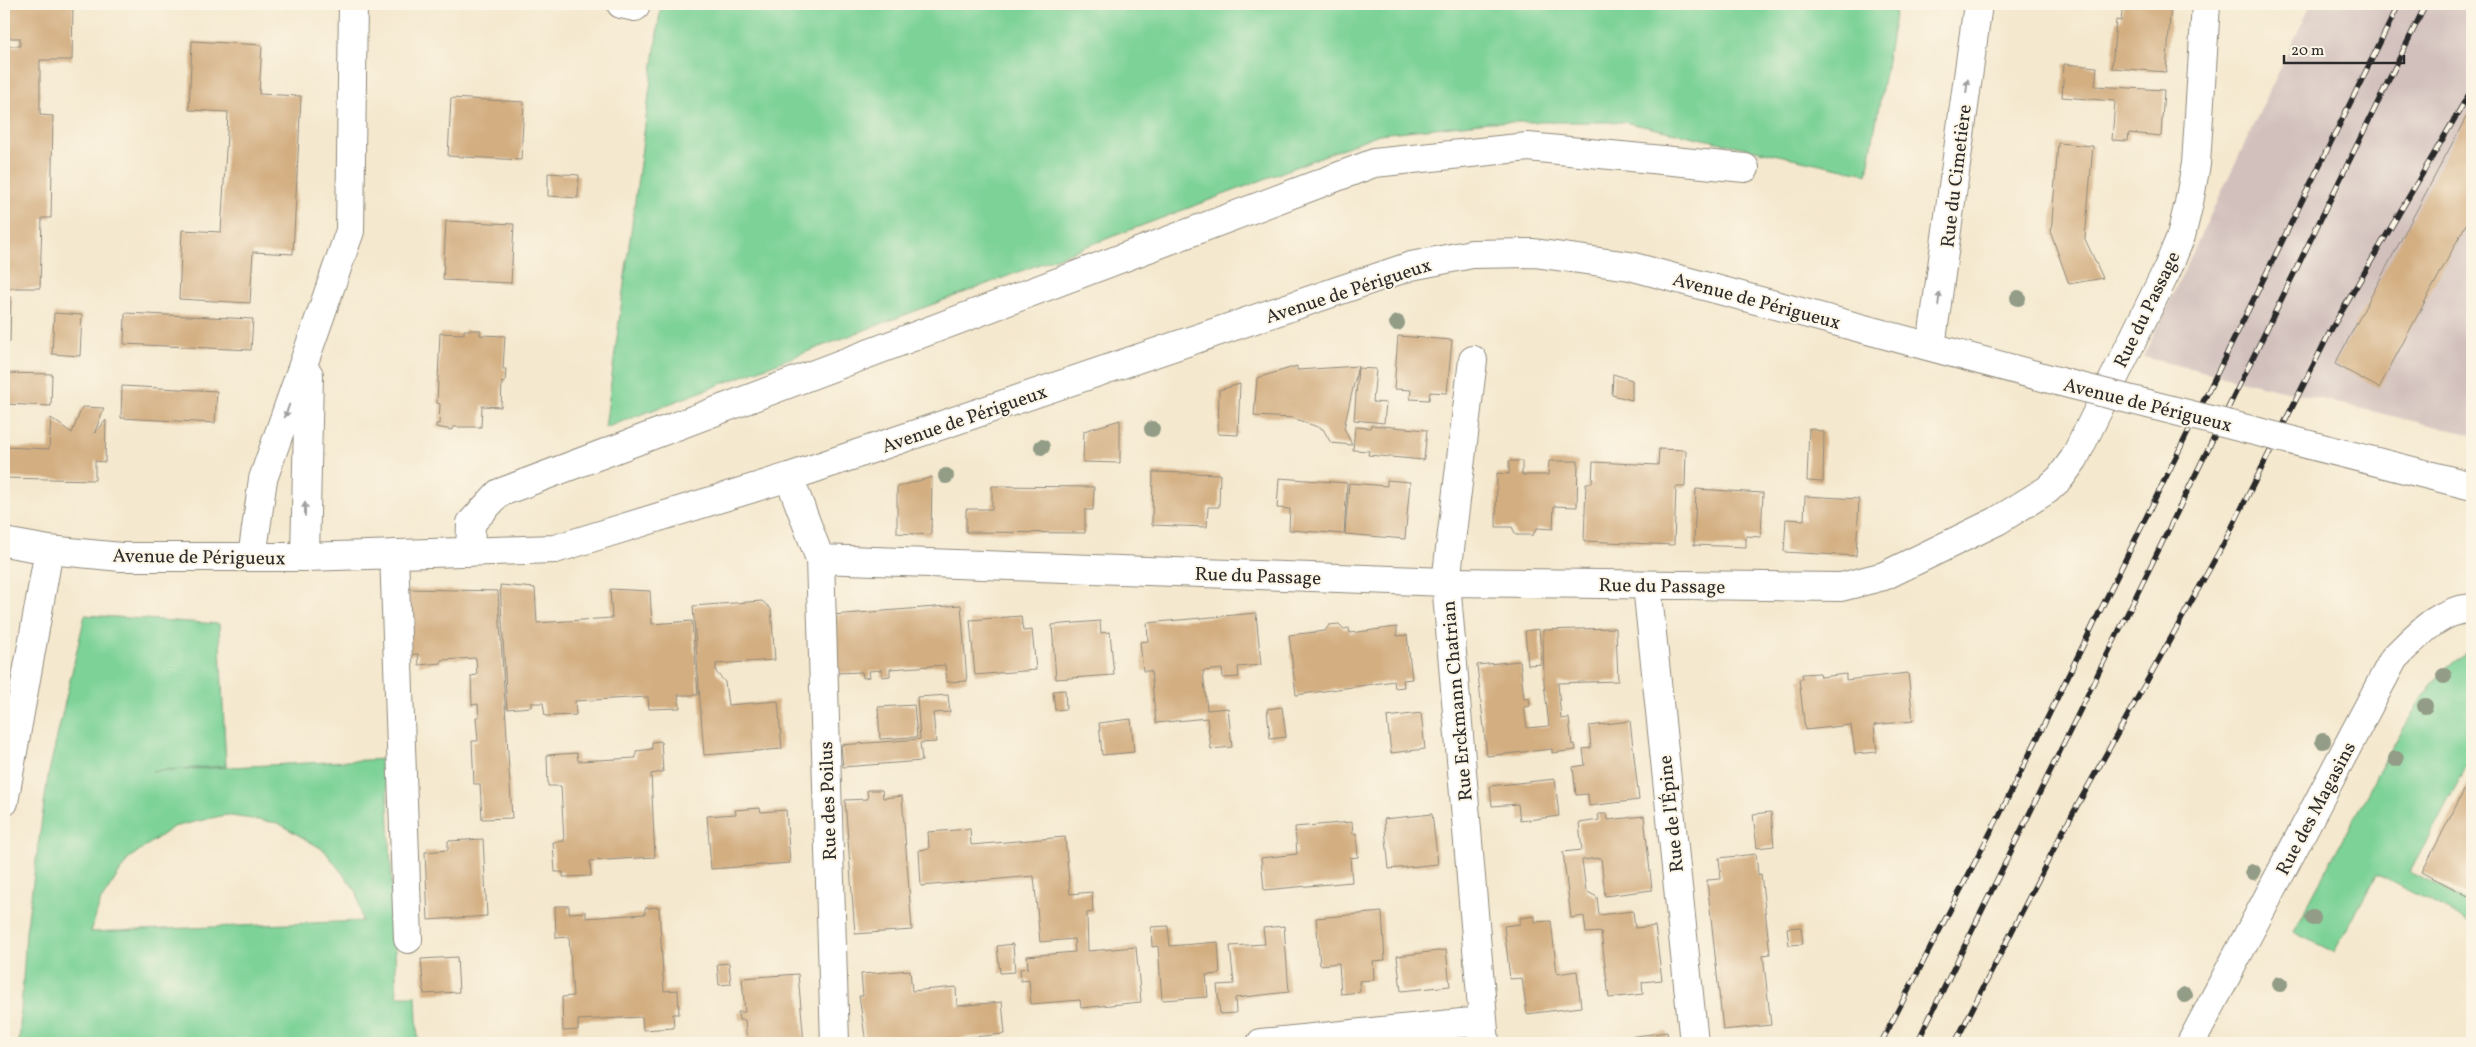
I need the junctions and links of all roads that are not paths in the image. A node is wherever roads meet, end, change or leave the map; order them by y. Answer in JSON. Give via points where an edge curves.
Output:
{"nodes":[{"id":1,"x":353,"y":4,"type":"edge"},
{"id":2,"x":1978,"y":4,"type":"edge"},
{"id":3,"x":2206,"y":4,"type":"edge"},
{"id":4,"x":1745,"y":168,"type":"dead end"},
{"id":5,"x":1931,"y":347,"type":"junction"},
{"id":6,"x":310,"y":348,"type":"junction"},
{"id":7,"x":1473,"y":360,"type":"dead end"},
{"id":8,"x":789,"y":477,"type":"junction"},
{"id":9,"x":2472,"y":486,"type":"edge"},
{"id":10,"x":4,"y":542,"type":"edge"},
{"id":11,"x":49,"y":550,"type":"junction"},
{"id":12,"x":470,"y":552,"type":"junction"},
{"id":13,"x":394,"y":554,"type":"junction"},
{"id":14,"x":252,"y":557,"type":"junction"},
{"id":15,"x":306,"y":557,"type":"junction"},
{"id":16,"x":820,"y":559,"type":"junction"},
{"id":17,"x":1446,"y":582,"type":"junction"},
{"id":18,"x":1646,"y":585,"type":"junction"},
{"id":19,"x":2472,"y":608,"type":"edge"},
{"id":20,"x":4,"y":802,"type":"edge"},
{"id":21,"x":408,"y":939,"type":"dead end"},
{"id":22,"x":1484,"y":1032,"type":"edge"},
{"id":23,"x":835,"y":1043,"type":"edge"},
{"id":24,"x":1261,"y":1043,"type":"edge"},
{"id":25,"x":1694,"y":1043,"type":"edge"},
{"id":26,"x":2191,"y":1043,"type":"edge"}],
"edges":[{"from":1,"to":6,"type":"street","via":[[350,231]]},
{"from":5,"to":2,"type":"street","name":"Rue du Cimetière","one_way":true},
{"from":3,"to":18,"type":"street","name":"Rue du Passage","via":[[2196,164],[2181,236],[2074,458],[2060,478],[2026,505],[1997,521],[1933,554],[1862,583],[1841,587]]},
{"from":4,"to":12,"type":"street","via":[[1528,147],[1374,163],[499,493],[471,523]]},
{"from":5,"to":8,"type":"street","name":"Avenue de Périgueux","via":[[1630,266],[1534,253],[1472,254],[1411,266]]},
{"from":5,"to":9,"type":"street","name":"Avenue de Périgueux","bridge":true},
{"from":6,"to":14,"type":"street","one_way":true,"via":[[263,479]]},
{"from":15,"to":6,"type":"street","one_way":true},
{"from":7,"to":17,"type":"street","name":"Rue Erckmann Chatrian"},
{"from":8,"to":12,"type":"street","name":"Avenue de Périgueux","via":[[555,549]]},
{"from":8,"to":16,"type":"street"},
{"from":10,"to":11,"type":"street","name":"Avenue de Périgueux"},
{"from":11,"to":14,"type":"street","name":"Avenue de Périgueux","via":[[120,557]]},
{"from":11,"to":20,"type":"street"},
{"from":12,"to":13,"type":"street","name":"Avenue de Périgueux"},
{"from":13,"to":15,"type":"street","name":"Avenue de Périgueux"},
{"from":13,"to":21,"type":"street"},
{"from":14,"to":15,"type":"street","name":"Avenue de Périgueux"},
{"from":16,"to":17,"type":"street","name":"Rue du Passage"},
{"from":16,"to":23,"type":"street","name":"Rue des Poilus"},
{"from":17,"to":18,"type":"street","name":"Rue du Passage"},
{"from":17,"to":22,"type":"street","name":"Rue Erckmann Chatrian"},
{"from":18,"to":25,"type":"street","name":"Rue de l'Épine"},
{"from":19,"to":26,"type":"street","name":"Rue des Magasins","via":[[2448,613],[2432,621],[2394,658]]},
{"from":22,"to":24,"type":"street"}]}
